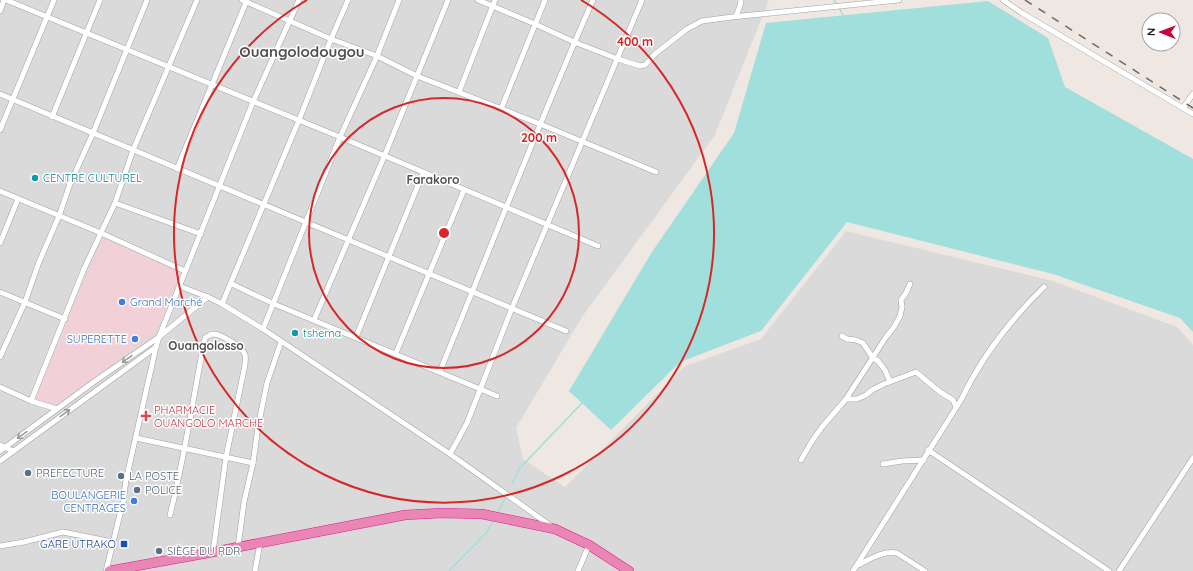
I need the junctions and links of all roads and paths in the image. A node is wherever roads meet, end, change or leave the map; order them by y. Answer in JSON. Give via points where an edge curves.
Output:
{"nodes":[{"id":1,"x":6,"y":0,"type":"edge"},
{"id":2,"x":54,"y":0,"type":"edge"},
{"id":3,"x":100,"y":0,"type":"edge"},
{"id":4,"x":147,"y":0,"type":"edge"},
{"id":5,"x":197,"y":0,"type":"edge"},
{"id":6,"x":299,"y":0,"type":"edge"},
{"id":7,"x":348,"y":0,"type":"edge"},
{"id":8,"x":399,"y":0,"type":"edge"},
{"id":9,"x":448,"y":0,"type":"edge"},
{"id":10,"x":478,"y":0,"type":"edge"},
{"id":11,"x":495,"y":0,"type":"edge"},
{"id":12,"x":545,"y":0,"type":"edge"},
{"id":13,"x":593,"y":0,"type":"edge"},
{"id":14,"x":642,"y":0,"type":"edge"},
{"id":15,"x":741,"y":0,"type":"edge"},
{"id":16,"x":899,"y":0,"type":"edge"},
{"id":17,"x":1003,"y":0,"type":"edge"},
{"id":18,"x":245,"y":1,"type":"edge"},
{"id":19,"x":492,"y":6,"type":"junction"},
{"id":20,"x":0,"y":11,"type":"edge"},
{"id":21,"x":736,"y":16,"type":"junction"},
{"id":22,"x":47,"y":17,"type":"junction"},
{"id":23,"x":290,"y":21,"type":"junction"},
{"id":24,"x":535,"y":24,"type":"junction"},
{"id":25,"x":86,"y":33,"type":"junction"},
{"id":26,"x":331,"y":39,"type":"junction"},
{"id":27,"x":574,"y":42,"type":"junction"},
{"id":28,"x":127,"y":49,"type":"junction"},
{"id":29,"x":377,"y":56,"type":"junction"},
{"id":30,"x":618,"y":59,"type":"junction"},
{"id":31,"x":168,"y":66,"type":"junction"},
{"id":32,"x":417,"y":76,"type":"junction"},
{"id":33,"x":212,"y":86,"type":"junction"},
{"id":34,"x":459,"y":92,"type":"junction"},
{"id":35,"x":0,"y":94,"type":"edge"},
{"id":36,"x":1193,"y":94,"type":"edge"},
{"id":37,"x":13,"y":100,"type":"junction"},
{"id":38,"x":253,"y":102,"type":"junction"},
{"id":39,"x":1183,"y":108,"type":"junction"},
{"id":40,"x":500,"y":109,"type":"junction"},
{"id":41,"x":1193,"y":114,"type":"edge"},
{"id":42,"x":52,"y":116,"type":"junction"},
{"id":43,"x":299,"y":120,"type":"junction"},
{"id":44,"x":540,"y":124,"type":"junction"},
{"id":45,"x":0,"y":130,"type":"edge"},
{"id":46,"x":93,"y":133,"type":"junction"},
{"id":47,"x":340,"y":137,"type":"junction"},
{"id":48,"x":582,"y":142,"type":"junction"},
{"id":49,"x":133,"y":150,"type":"junction"},
{"id":50,"x":384,"y":157,"type":"junction"},
{"id":51,"x":177,"y":169,"type":"junction"},
{"id":52,"x":656,"y":172,"type":"dead end"},
{"id":53,"x":423,"y":173,"type":"junction"},
{"id":54,"x":219,"y":186,"type":"junction"},
{"id":55,"x":464,"y":190,"type":"junction"},
{"id":56,"x":0,"y":191,"type":"edge"},
{"id":57,"x":18,"y":199,"type":"junction"},
{"id":58,"x":115,"y":203,"type":"junction"},
{"id":59,"x":264,"y":205,"type":"junction"},
{"id":60,"x":507,"y":208,"type":"junction"},
{"id":61,"x":59,"y":216,"type":"junction"},
{"id":62,"x":306,"y":222,"type":"junction"},
{"id":63,"x":548,"y":225,"type":"junction"},
{"id":64,"x":101,"y":233,"type":"junction"},
{"id":65,"x":201,"y":234,"type":"junction"},
{"id":66,"x":348,"y":239,"type":"junction"},
{"id":67,"x":0,"y":243,"type":"edge"},
{"id":68,"x":598,"y":246,"type":"dead end"},
{"id":69,"x":388,"y":256,"type":"junction"},
{"id":70,"x":185,"y":271,"type":"junction"},
{"id":71,"x":429,"y":273,"type":"junction"},
{"id":72,"x":232,"y":284,"type":"junction"},
{"id":73,"x":910,"y":284,"type":"dead end"},
{"id":74,"x":179,"y":286,"type":"junction"},
{"id":75,"x":1044,"y":287,"type":"dead end"},
{"id":76,"x":0,"y":292,"type":"edge"},
{"id":77,"x":473,"y":292,"type":"junction"},
{"id":78,"x":208,"y":297,"type":"junction"},
{"id":79,"x":25,"y":302,"type":"junction"},
{"id":80,"x":222,"y":304,"type":"junction"},
{"id":81,"x":274,"y":304,"type":"junction"},
{"id":82,"x":512,"y":308,"type":"junction"},
{"id":83,"x":64,"y":319,"type":"junction"},
{"id":84,"x":314,"y":320,"type":"junction"},
{"id":85,"x":263,"y":330,"type":"junction"},
{"id":86,"x":566,"y":331,"type":"dead end"},
{"id":87,"x":356,"y":336,"type":"junction"},
{"id":88,"x":842,"y":336,"type":"dead end"},
{"id":89,"x":159,"y":337,"type":"junction"},
{"id":90,"x":281,"y":342,"type":"junction"},
{"id":91,"x":156,"y":347,"type":"junction"},
{"id":92,"x":396,"y":353,"type":"junction"},
{"id":93,"x":0,"y":357,"type":"edge"},
{"id":94,"x":873,"y":358,"type":"junction"},
{"id":95,"x":440,"y":371,"type":"junction"},
{"id":96,"x":890,"y":382,"type":"junction"},
{"id":97,"x":0,"y":387,"type":"edge"},
{"id":98,"x":481,"y":389,"type":"junction"},
{"id":99,"x":497,"y":396,"type":"dead end"},
{"id":100,"x":846,"y":399,"type":"junction"},
{"id":101,"x":31,"y":400,"type":"junction"},
{"id":102,"x":956,"y":407,"type":"junction"},
{"id":103,"x":57,"y":409,"type":"junction"},
{"id":104,"x":136,"y":438,"type":"junction"},
{"id":105,"x":3,"y":446,"type":"edge"},
{"id":106,"x":185,"y":448,"type":"junction"},
{"id":107,"x":928,"y":450,"type":"junction"},
{"id":108,"x":0,"y":451,"type":"edge"},
{"id":109,"x":13,"y":451,"type":"junction"},
{"id":110,"x":450,"y":454,"type":"junction"},
{"id":111,"x":226,"y":457,"type":"junction"},
{"id":112,"x":1193,"y":458,"type":"edge"},
{"id":113,"x":0,"y":460,"type":"edge"},
{"id":114,"x":801,"y":460,"type":"dead end"},
{"id":115,"x":924,"y":460,"type":"junction"},
{"id":116,"x":253,"y":463,"type":"junction"},
{"id":117,"x":883,"y":464,"type":"dead end"},
{"id":118,"x":170,"y":515,"type":"dead end"},
{"id":119,"x":555,"y":529,"type":"junction"},
{"id":120,"x":113,"y":542,"type":"junction"},
{"id":121,"x":260,"y":543,"type":"junction"},
{"id":122,"x":589,"y":545,"type":"junction"},
{"id":123,"x":0,"y":546,"type":"edge"},
{"id":124,"x":238,"y":547,"type":"junction"},
{"id":125,"x":212,"y":552,"type":"junction"},
{"id":126,"x":857,"y":566,"type":"junction"},
{"id":127,"x":107,"y":571,"type":"edge"},
{"id":128,"x":255,"y":571,"type":"edge"},
{"id":129,"x":578,"y":571,"type":"edge"},
{"id":130,"x":629,"y":571,"type":"edge"},
{"id":131,"x":853,"y":571,"type":"edge"},
{"id":132,"x":925,"y":571,"type":"edge"},
{"id":133,"x":1109,"y":571,"type":"edge"},
{"id":134,"x":1119,"y":571,"type":"edge"}],
"edges":[{"from":1,"to":20,"type":"street"},
{"from":1,"to":22,"type":"street"},
{"from":2,"to":22,"type":"street"},
{"from":3,"to":25,"type":"street"},
{"from":4,"to":28,"type":"street"},
{"from":5,"to":31,"type":"street"},
{"from":6,"to":23,"type":"street"},
{"from":7,"to":26,"type":"street"},
{"from":8,"to":29,"type":"street"},
{"from":9,"to":32,"type":"street"},
{"from":10,"to":19,"type":"street"},
{"from":11,"to":19,"type":"street"},
{"from":12,"to":24,"type":"street"},
{"from":13,"to":27,"type":"street"},
{"from":14,"to":30,"type":"street"},
{"from":15,"to":21,"type":"street"},
{"from":16,"to":21,"type":"street"},
{"from":17,"to":39,"type":"street"},
{"from":18,"to":23,"type":"street"},
{"from":18,"to":33,"type":"street"},
{"from":19,"to":24,"type":"street"},
{"from":19,"to":34,"type":"street"},
{"from":21,"to":30,"type":"street","via":[[702,21],[687,29],[656,53],[646,65],[640,66]]},
{"from":22,"to":25,"type":"street"},
{"from":22,"to":37,"type":"street"},
{"from":23,"to":26,"type":"street"},
{"from":23,"to":38,"type":"street"},
{"from":24,"to":27,"type":"street"},
{"from":24,"to":40,"type":"street"},
{"from":25,"to":28,"type":"street"},
{"from":25,"to":42,"type":"street"},
{"from":26,"to":29,"type":"street"},
{"from":26,"to":43,"type":"street"},
{"from":27,"to":30,"type":"street"},
{"from":27,"to":44,"type":"street"},
{"from":28,"to":31,"type":"street"},
{"from":28,"to":46,"type":"street"},
{"from":29,"to":32,"type":"street"},
{"from":29,"to":47,"type":"street"},
{"from":30,"to":48,"type":"street"},
{"from":31,"to":33,"type":"street"},
{"from":31,"to":49,"type":"street"},
{"from":32,"to":34,"type":"street"},
{"from":32,"to":50,"type":"street"},
{"from":33,"to":38,"type":"street"},
{"from":33,"to":51,"type":"street"},
{"from":34,"to":40,"type":"street"},
{"from":35,"to":37,"type":"street"},
{"from":36,"to":39,"type":"street"},
{"from":37,"to":42,"type":"street"},
{"from":37,"to":45,"type":"street"},
{"from":38,"to":43,"type":"street"},
{"from":38,"to":54,"type":"street"},
{"from":39,"to":41,"type":"street"},
{"from":40,"to":44,"type":"street"},
{"from":42,"to":46,"type":"street"},
{"from":43,"to":47,"type":"street"},
{"from":43,"to":59,"type":"street"},
{"from":44,"to":48,"type":"street"},
{"from":44,"to":60,"type":"street"},
{"from":46,"to":49,"type":"street"},
{"from":46,"to":61,"type":"street"},
{"from":47,"to":50,"type":"street"},
{"from":47,"to":62,"type":"street"},
{"from":48,"to":52,"type":"street"},
{"from":48,"to":63,"type":"street"},
{"from":49,"to":51,"type":"street"},
{"from":49,"to":58,"type":"street"},
{"from":50,"to":53,"type":"street"},
{"from":50,"to":66,"type":"street"},
{"from":51,"to":54,"type":"street"},
{"from":53,"to":55,"type":"street"},
{"from":53,"to":69,"type":"street"},
{"from":54,"to":59,"type":"street"},
{"from":54,"to":65,"type":"street"},
{"from":55,"to":60,"type":"street"},
{"from":55,"to":71,"type":"street"},
{"from":56,"to":57,"type":"street"},
{"from":57,"to":61,"type":"street"},
{"from":57,"to":67,"type":"street"},
{"from":58,"to":64,"type":"street"},
{"from":58,"to":65,"type":"street"},
{"from":59,"to":62,"type":"street"},
{"from":59,"to":72,"type":"street"},
{"from":60,"to":63,"type":"street"},
{"from":60,"to":77,"type":"street"},
{"from":61,"to":64,"type":"street"},
{"from":61,"to":79,"type":"street"},
{"from":62,"to":66,"type":"street"},
{"from":62,"to":81,"type":"street"},
{"from":63,"to":68,"type":"street"},
{"from":63,"to":82,"type":"street"},
{"from":64,"to":70,"type":"street"},
{"from":64,"to":83,"type":"street"},
{"from":65,"to":70,"type":"street"},
{"from":66,"to":69,"type":"street"},
{"from":66,"to":84,"type":"street"},
{"from":69,"to":71,"type":"street"},
{"from":69,"to":87,"type":"street"},
{"from":70,"to":74,"type":"street"},
{"from":71,"to":77,"type":"street"},
{"from":71,"to":92,"type":"street"},
{"from":72,"to":80,"type":"street"},
{"from":72,"to":81,"type":"street"},
{"from":73,"to":94,"type":"street","via":[[900,300],[900,316]]},
{"from":74,"to":78,"type":"street"},
{"from":74,"to":89,"type":"street"},
{"from":75,"to":102,"type":"street","via":[[1023,308],[987,353]]},
{"from":76,"to":79,"type":"street"},
{"from":77,"to":82,"type":"street"},
{"from":77,"to":95,"type":"street"},
{"from":78,"to":80,"type":"street"},
{"from":78,"to":89,"type":"street"},
{"from":79,"to":83,"type":"street"},
{"from":79,"to":93,"type":"street"},
{"from":80,"to":85,"type":"street"},
{"from":81,"to":84,"type":"street"},
{"from":81,"to":85,"type":"street"},
{"from":82,"to":86,"type":"street"},
{"from":82,"to":98,"type":"street"},
{"from":83,"to":101,"type":"street"},
{"from":84,"to":87,"type":"street"},
{"from":85,"to":90,"type":"street"},
{"from":87,"to":92,"type":"street"},
{"from":88,"to":94,"type":"street","via":[[863,343]]},
{"from":89,"to":91,"type":"street"},
{"from":89,"to":103,"type":"street","one_way":true},
{"from":90,"to":110,"type":"street"},
{"from":90,"to":116,"type":"street","via":[[267,383]]},
{"from":91,"to":104,"type":"street"},
{"from":109,"to":91,"type":"street","one_way":true},
{"from":92,"to":95,"type":"street"},
{"from":94,"to":96,"type":"street","via":[[882,365]]},
{"from":94,"to":100,"type":"street"},
{"from":95,"to":98,"type":"street"},
{"from":96,"to":100,"type":"street","via":[[858,399]]},
{"from":96,"to":102,"type":"street","via":[[916,372],[953,400]]},
{"from":97,"to":101,"type":"street"},
{"from":98,"to":99,"type":"street"},
{"from":98,"to":110,"type":"street"},
{"from":100,"to":114,"type":"street","via":[[822,427]]},
{"from":101,"to":103,"type":"street"},
{"from":102,"to":107,"type":"street"},
{"from":103,"to":105,"type":"street","one_way":true},
{"from":104,"to":106,"type":"street"},
{"from":104,"to":120,"type":"street"},
{"from":105,"to":108,"type":"street"},
{"from":105,"to":109,"type":"street"},
{"from":106,"to":111,"type":"street"},
{"from":106,"to":111,"type":"street","via":[[205,338],[214,334],[240,348],[245,355]]},
{"from":106,"to":118,"type":"street"},
{"from":107,"to":115,"type":"street"},
{"from":107,"to":133,"type":"street"},
{"from":109,"to":113,"type":"street"},
{"from":110,"to":119,"type":"street"},
{"from":111,"to":116,"type":"street"},
{"from":111,"to":125,"type":"street"},
{"from":112,"to":134,"type":"street"},
{"from":115,"to":117,"type":"street"},
{"from":115,"to":126,"type":"street"},
{"from":116,"to":124,"type":"street","via":[[244,502]]},
{"from":119,"to":121,"type":"highway","via":[[482,514],[442,513],[405,515]]},
{"from":119,"to":122,"type":"highway"},
{"from":120,"to":123,"type":"street","via":[[63,532]]},
{"from":120,"to":127,"type":"street"},
{"from":121,"to":124,"type":"highway"},
{"from":121,"to":128,"type":"street"},
{"from":122,"to":129,"type":"street"},
{"from":122,"to":130,"type":"highway"},
{"from":124,"to":125,"type":"highway"},
{"from":125,"to":127,"type":"highway"},
{"from":126,"to":131,"type":"street"},
{"from":126,"to":132,"type":"street","via":[[892,552]]}]}
